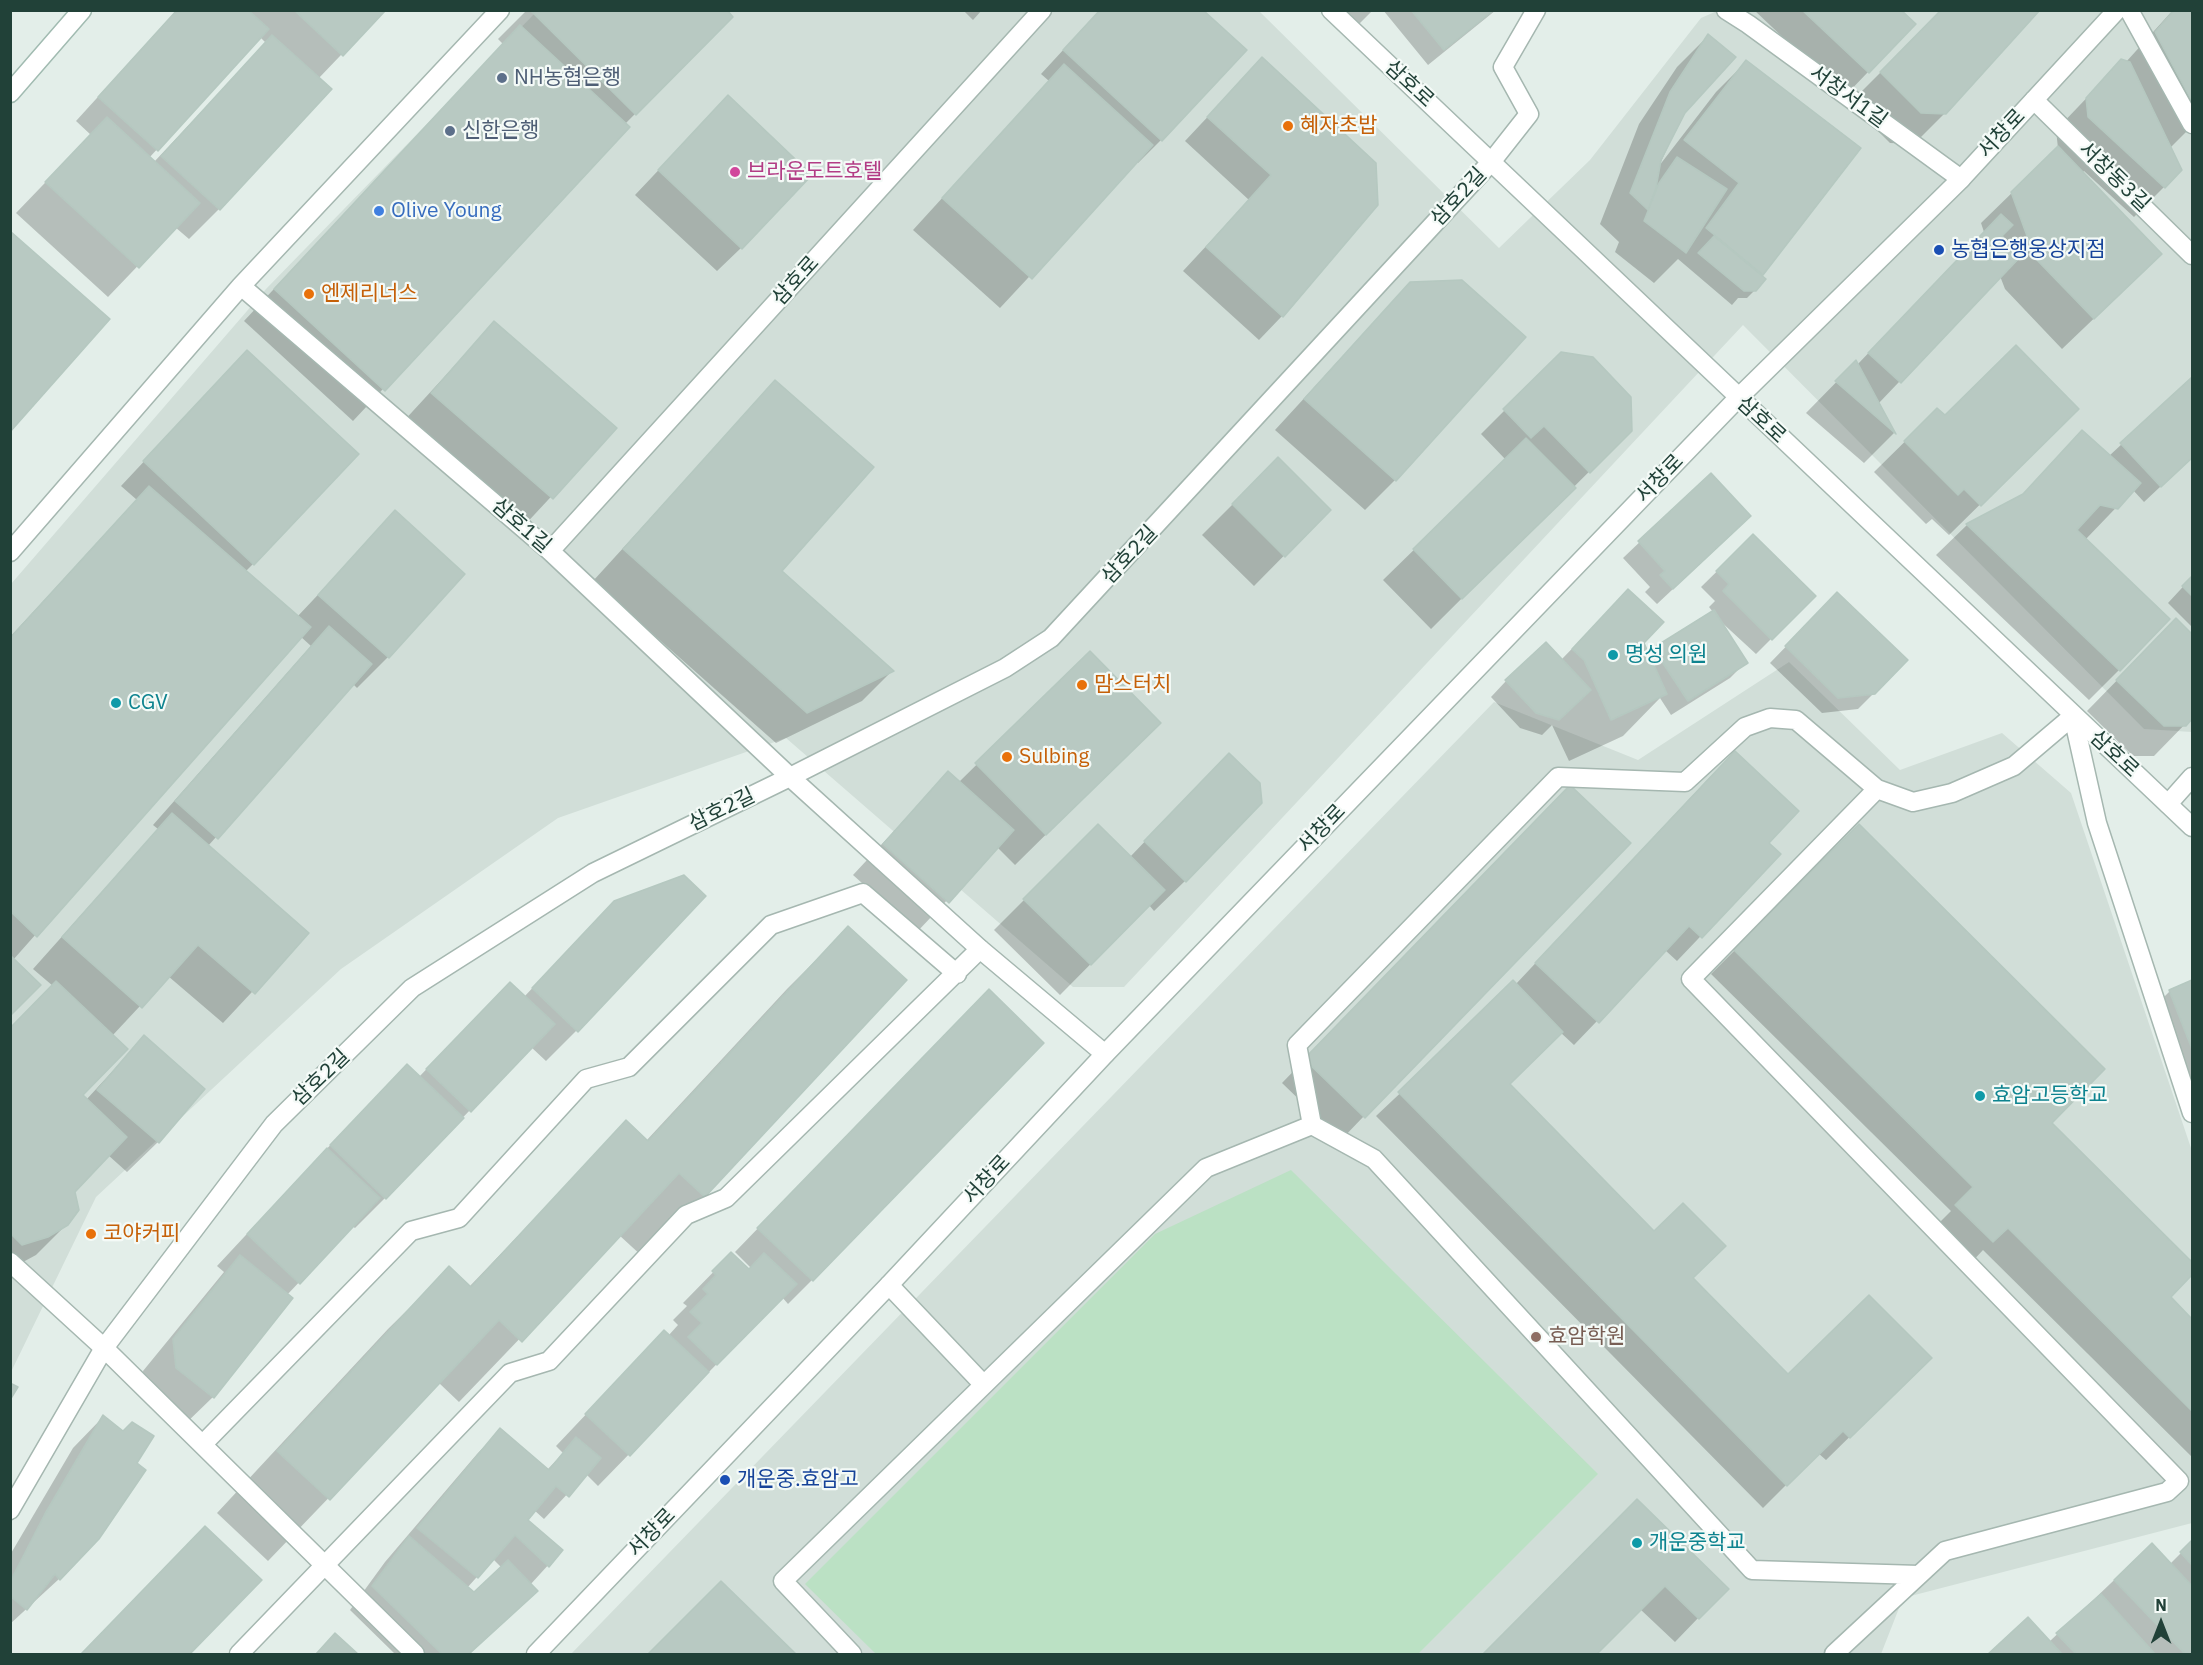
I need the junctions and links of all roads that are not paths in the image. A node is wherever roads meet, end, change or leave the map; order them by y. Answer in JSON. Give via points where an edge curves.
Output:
{"nodes":[{"id":1,"x":82,"y":10,"type":"edge"},
{"id":2,"x":500,"y":10,"type":"edge"},
{"id":3,"x":1042,"y":10,"type":"edge"},
{"id":4,"x":1331,"y":10,"type":"edge"},
{"id":5,"x":1536,"y":10,"type":"edge"},
{"id":6,"x":1726,"y":10,"type":"edge"},
{"id":7,"x":2117,"y":10,"type":"edge"},
{"id":8,"x":2128,"y":10,"type":"edge"},
{"id":9,"x":1752,"y":17,"type":"edge"},
{"id":10,"x":10,"y":93,"type":"edge"},
{"id":11,"x":2034,"y":100,"type":"junction"},
{"id":12,"x":2193,"y":124,"type":"edge"},
{"id":13,"x":1492,"y":161,"type":"junction"},
{"id":14,"x":1961,"y":179,"type":"junction"},
{"id":15,"x":2193,"y":255,"type":"edge"},
{"id":16,"x":241,"y":286,"type":"junction"},
{"id":17,"x":1738,"y":398,"type":"junction"},
{"id":18,"x":550,"y":551,"type":"junction"},
{"id":19,"x":10,"y":552,"type":"edge"},
{"id":20,"x":2073,"y":716,"type":"junction"},
{"id":21,"x":790,"y":777,"type":"junction"},
{"id":22,"x":2193,"y":777,"type":"edge"},
{"id":23,"x":1877,"y":789,"type":"junction"},
{"id":24,"x":2168,"y":804,"type":"junction"},
{"id":25,"x":2193,"y":827,"type":"edge"},
{"id":26,"x":980,"y":949,"type":"junction"},
{"id":27,"x":957,"y":974,"type":"junction"},
{"id":28,"x":1105,"y":1054,"type":"junction"},
{"id":29,"x":2193,"y":1113,"type":"edge"},
{"id":30,"x":1312,"y":1125,"type":"junction"},
{"id":31,"x":10,"y":1262,"type":"edge"},
{"id":32,"x":889,"y":1285,"type":"junction"},
{"id":33,"x":104,"y":1348,"type":"junction"},
{"id":34,"x":982,"y":1384,"type":"junction"},
{"id":35,"x":203,"y":1444,"type":"junction"},
{"id":36,"x":10,"y":1510,"type":"edge"},
{"id":37,"x":324,"y":1564,"type":"junction"},
{"id":38,"x":1919,"y":1575,"type":"junction"},
{"id":39,"x":239,"y":1654,"type":"edge"},
{"id":40,"x":415,"y":1654,"type":"edge"},
{"id":41,"x":536,"y":1654,"type":"edge"},
{"id":42,"x":852,"y":1654,"type":"edge"},
{"id":43,"x":1834,"y":1654,"type":"edge"}],
"edges":[{"from":1,"to":10,"type":"street"},
{"from":2,"to":16,"type":"street"},
{"from":3,"to":18,"type":"street","name":"삼호로"},
{"from":4,"to":13,"type":"street","name":"삼호로"},
{"from":5,"to":13,"type":"street","name":"삼호2길","via":[[1503,67],[1529,114]]},
{"from":6,"to":9,"type":"street","name":"서창서1길"},
{"from":7,"to":11,"type":"street","name":"서창로"},
{"from":8,"to":12,"type":"street"},
{"from":9,"to":14,"type":"street","name":"서창서1길"},
{"from":11,"to":14,"type":"street","name":"서창로"},
{"from":11,"to":15,"type":"street","name":"서창동3길"},
{"from":13,"to":17,"type":"street","name":"삼호로"},
{"from":13,"to":21,"type":"street","name":"삼호2길","via":[[1051,638],[1005,668]]},
{"from":14,"to":17,"type":"street","name":"서창로"},
{"from":16,"to":18,"type":"street","name":"삼호1길"},
{"from":16,"to":19,"type":"street"},
{"from":17,"to":20,"type":"street","name":"삼호로"},
{"from":17,"to":28,"type":"street","name":"서창로"},
{"from":18,"to":21,"type":"street","name":"삼호1길"},
{"from":20,"to":23,"type":"street","via":[[2014,766],[1952,793],[1913,801]]},
{"from":20,"to":24,"type":"street","name":"삼호로"},
{"from":20,"to":29,"type":"street","via":[[2097,823]]},
{"from":21,"to":26,"type":"street","name":"삼호1길"},
{"from":21,"to":33,"type":"street","name":"삼호2길","via":[[593,873],[412,988],[274,1124]]},
{"from":22,"to":24,"type":"street"},
{"from":23,"to":30,"type":"street","via":[[1796,720],[1770,718],[1745,727],[1685,782],[1558,777],[1297,1045]]},
{"from":23,"to":38,"type":"street","via":[[1691,979],[2179,1481],[2167,1492],[1945,1551]]},
{"from":24,"to":25,"type":"street","name":"삼호로"},
{"from":26,"to":27,"type":"street"},
{"from":26,"to":28,"type":"street","name":"삼호1길"},
{"from":27,"to":35,"type":"street","via":[[863,893],[771,925],[629,1067],[586,1078],[459,1218],[411,1231]]},
{"from":27,"to":37,"type":"street","via":[[726,1198],[686,1215],[549,1361],[510,1373]]},
{"from":28,"to":32,"type":"street","name":"서창로"},
{"from":30,"to":34,"type":"street","via":[[1206,1168]]},
{"from":30,"to":38,"type":"street","via":[[1374,1159],[1752,1570]]},
{"from":31,"to":33,"type":"street"},
{"from":32,"to":34,"type":"street"},
{"from":32,"to":41,"type":"street","name":"서창로"},
{"from":33,"to":35,"type":"street"},
{"from":33,"to":36,"type":"street","name":"삼호2길"},
{"from":34,"to":42,"type":"street","via":[[783,1581]]},
{"from":35,"to":37,"type":"street"},
{"from":37,"to":39,"type":"street"},
{"from":37,"to":40,"type":"street"},
{"from":38,"to":43,"type":"street"}]}
